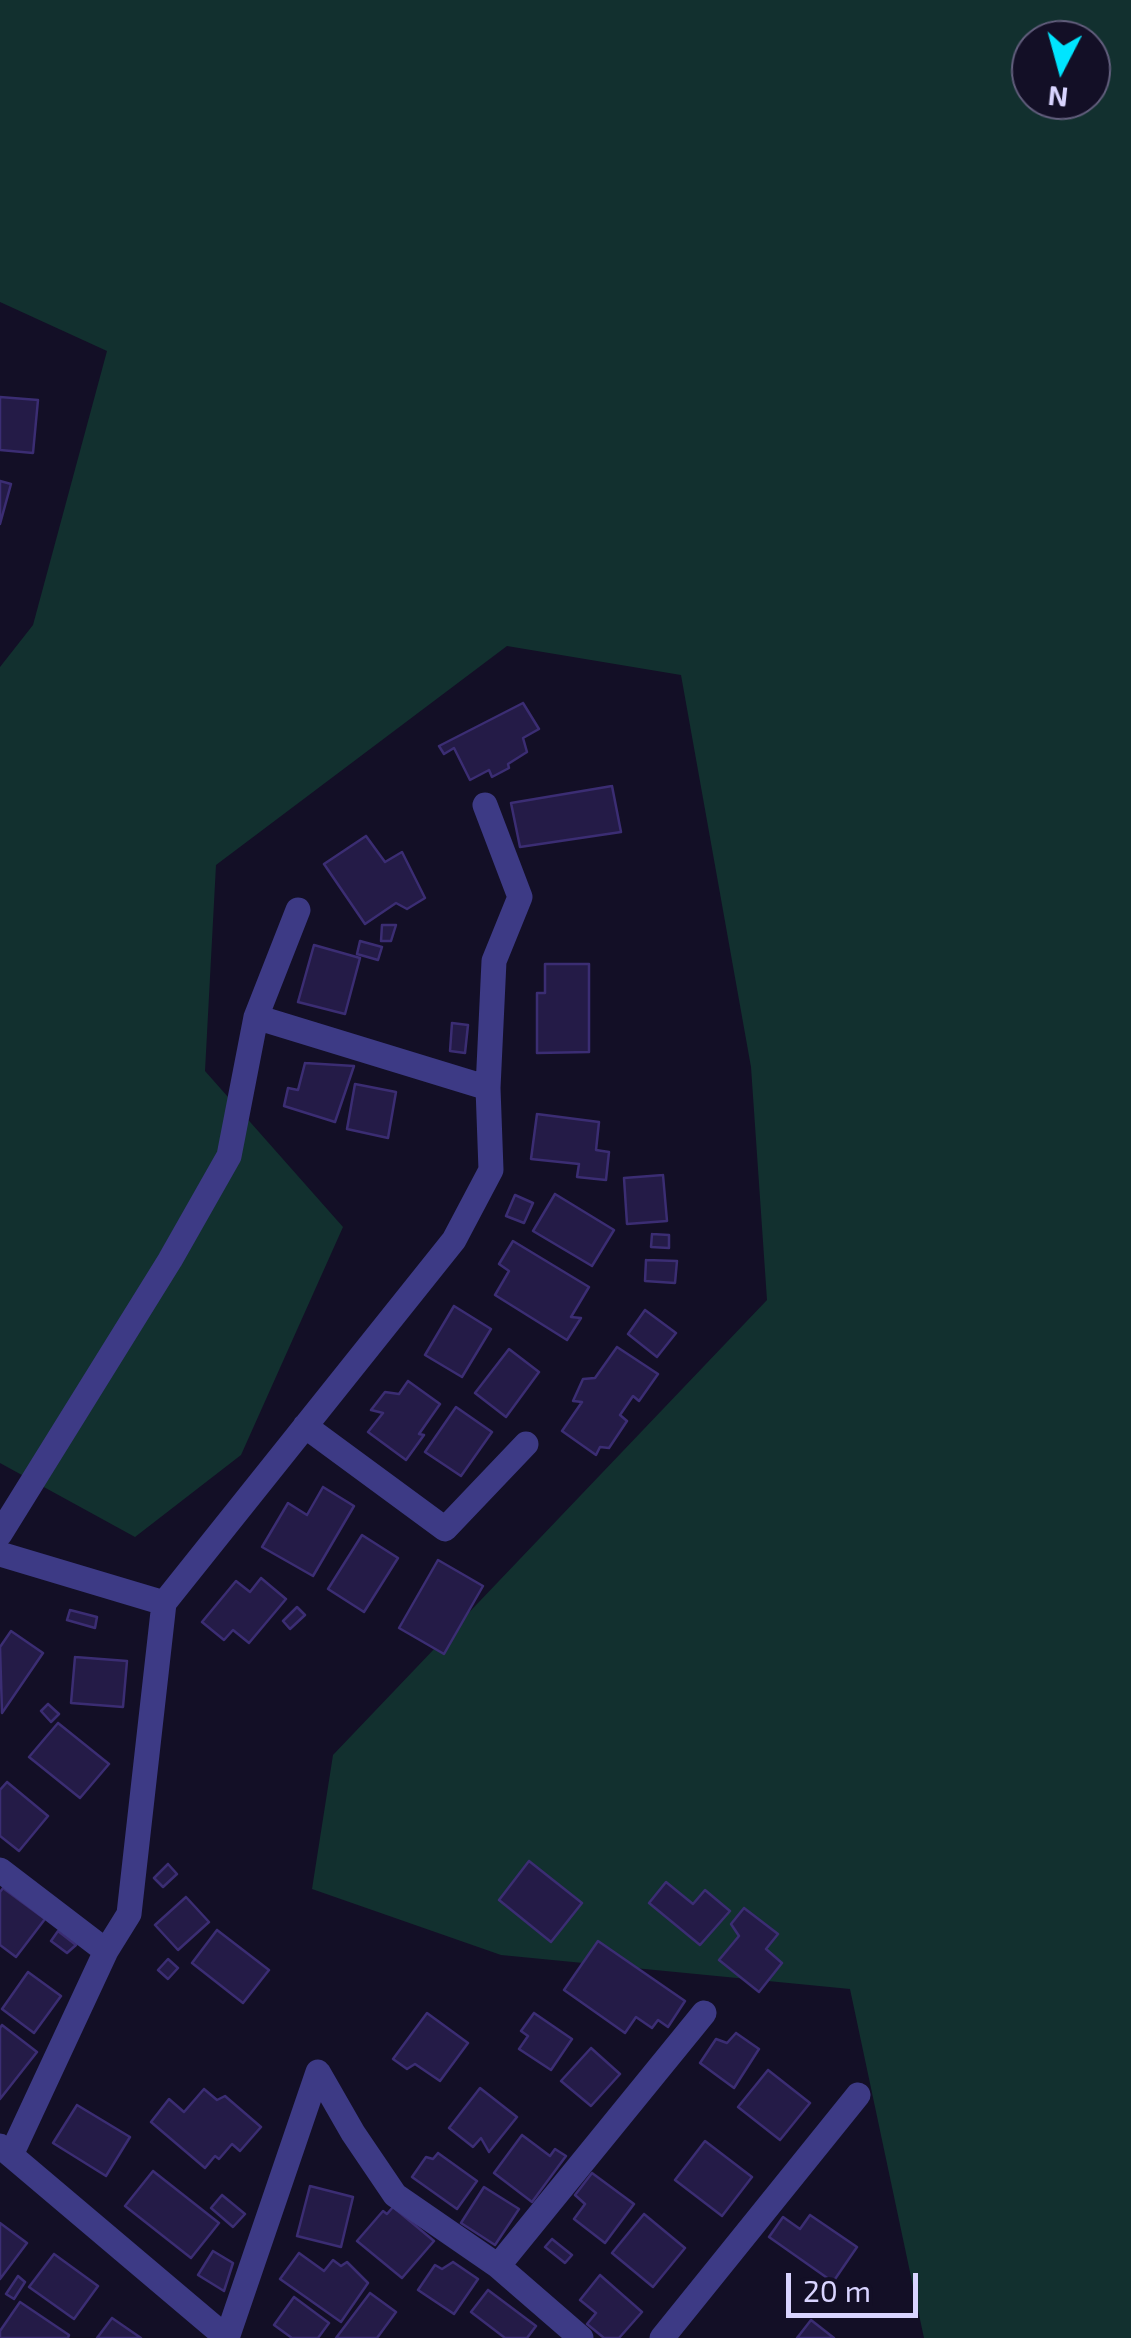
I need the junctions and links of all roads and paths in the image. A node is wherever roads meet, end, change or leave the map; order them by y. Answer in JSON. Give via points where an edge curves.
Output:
{"nodes":[{"id":1,"x":484,"y":805,"type":"dead end"},
{"id":2,"x":298,"y":910,"type":"dead end"},
{"id":3,"x":256,"y":1018,"type":"junction"},
{"id":4,"x":488,"y":1088,"type":"junction"},
{"id":5,"x":305,"y":1426,"type":"junction"},
{"id":6,"x":526,"y":1444,"type":"dead end"},
{"id":7,"x":0,"y":1534,"type":"edge"},
{"id":8,"x":0,"y":1554,"type":"edge"},
{"id":9,"x":164,"y":1603,"type":"junction"},
{"id":10,"x":0,"y":1870,"type":"edge"},
{"id":11,"x":106,"y":1951,"type":"junction"},
{"id":12,"x":704,"y":2014,"type":"dead end"},
{"id":13,"x":858,"y":2095,"type":"dead end"},
{"id":14,"x":5,"y":2150,"type":"edge"},
{"id":15,"x":498,"y":2266,"type":"junction"},
{"id":16,"x":674,"y":2334,"type":"edge"},
{"id":17,"x":227,"y":2338,"type":"edge"},
{"id":18,"x":581,"y":2338,"type":"edge"}],
"edges":[{"from":1,"to":4,"type":"street","via":[[520,897],[494,961]]},
{"from":2,"to":3,"type":"street"},
{"from":3,"to":4,"type":"street"},
{"from":3,"to":7,"type":"street","via":[[229,1156]]},
{"from":4,"to":5,"type":"street","via":[[491,1170],[454,1240]]},
{"from":5,"to":6,"type":"street","via":[[445,1529]]},
{"from":5,"to":9,"type":"street"},
{"from":8,"to":9,"type":"street"},
{"from":9,"to":11,"type":"street","via":[[129,1914]]},
{"from":10,"to":11,"type":"street"},
{"from":11,"to":14,"type":"street"},
{"from":12,"to":15,"type":"street"},
{"from":13,"to":16,"type":"street"},
{"from":14,"to":17,"type":"street"},
{"from":15,"to":17,"type":"street","via":[[395,2195],[318,2072]]},
{"from":15,"to":18,"type":"street"}]}
